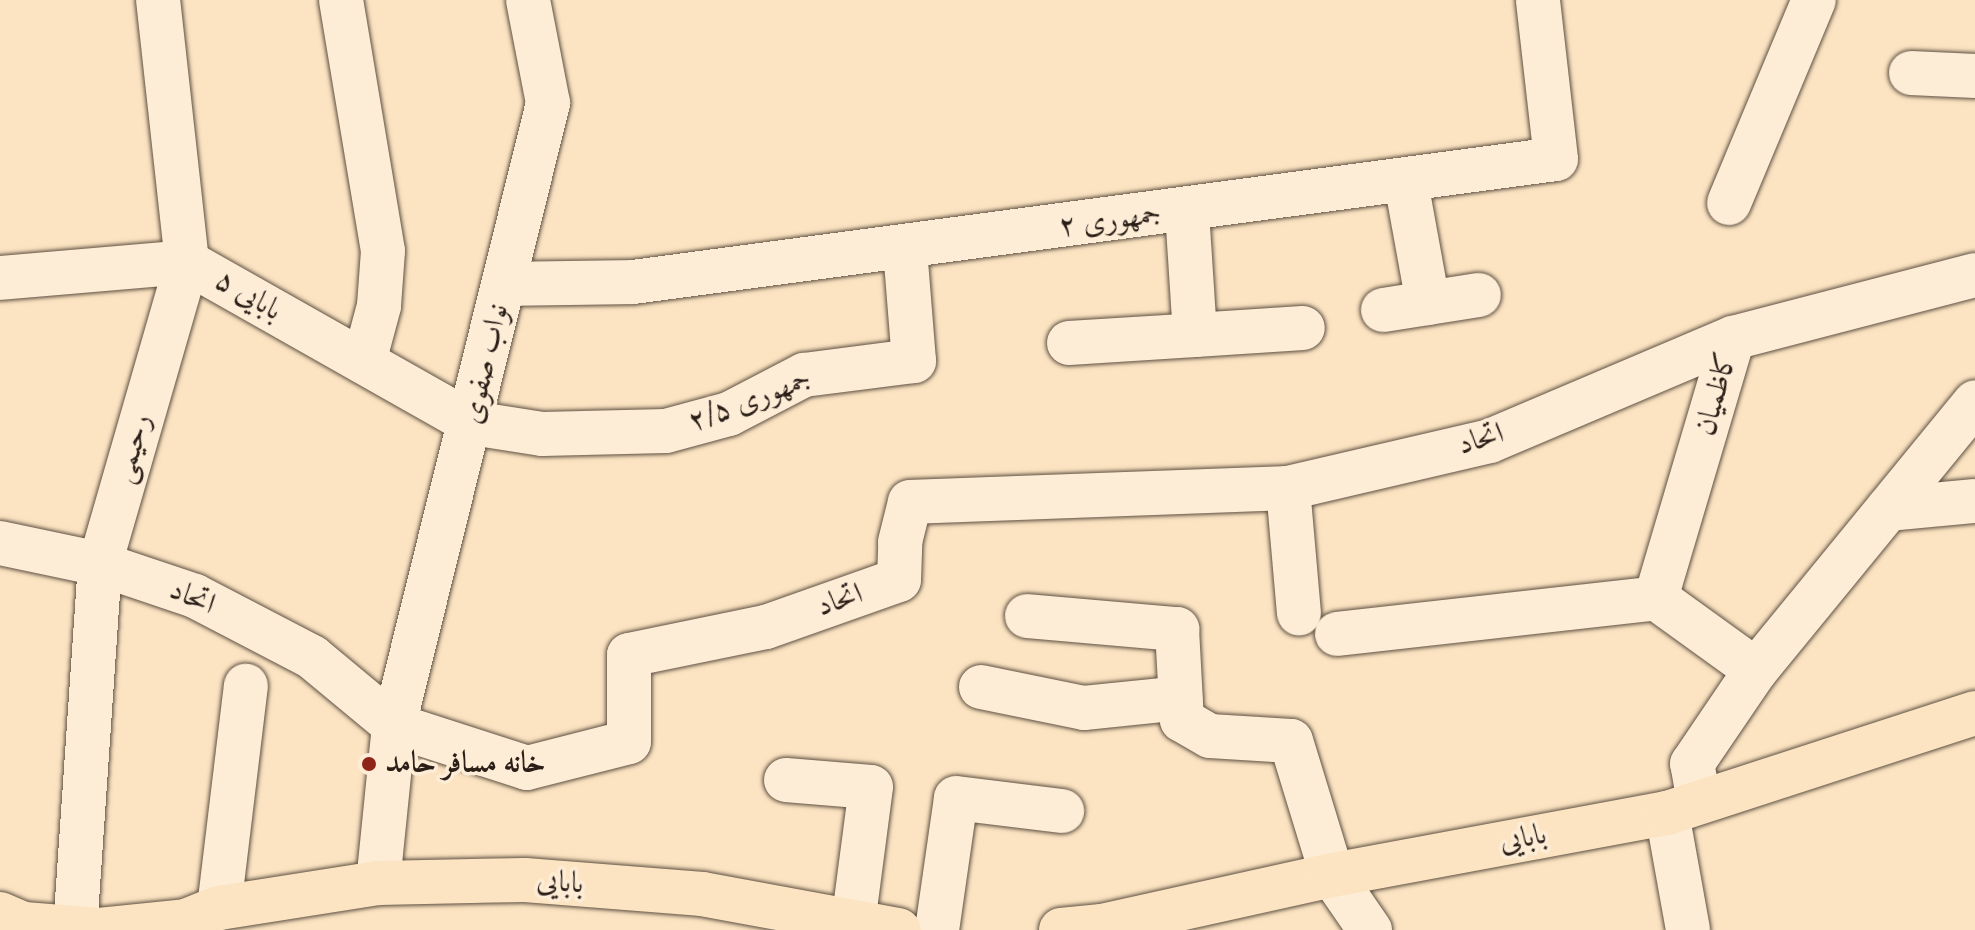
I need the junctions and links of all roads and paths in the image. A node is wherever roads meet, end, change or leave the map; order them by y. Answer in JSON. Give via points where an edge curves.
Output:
{"nodes":[{"id":1,"x":158,"y":0,"type":"edge"},
{"id":2,"x":341,"y":0,"type":"edge"},
{"id":3,"x":528,"y":0,"type":"edge"},
{"id":4,"x":1538,"y":0,"type":"edge"},
{"id":5,"x":1814,"y":0,"type":"edge"},
{"id":6,"x":1911,"y":73,"type":"dead end"},
{"id":7,"x":1975,"y":76,"type":"edge"},
{"id":8,"x":1406,"y":182,"type":"junction"},
{"id":9,"x":1729,"y":203,"type":"dead end"},
{"id":10,"x":1187,"y":211,"type":"junction"},
{"id":11,"x":905,"y":248,"type":"junction"},
{"id":12,"x":187,"y":262,"type":"junction"},
{"id":13,"x":1975,"y":275,"type":"edge"},
{"id":14,"x":0,"y":278,"type":"edge"},
{"id":15,"x":504,"y":284,"type":"junction"},
{"id":16,"x":1479,"y":295,"type":"dead end"},
{"id":17,"x":1428,"y":303,"type":"junction"},
{"id":18,"x":1383,"y":310,"type":"dead end"},
{"id":19,"x":1303,"y":328,"type":"dead end"},
{"id":20,"x":1195,"y":335,"type":"junction"},
{"id":21,"x":1733,"y":338,"type":"junction"},
{"id":22,"x":1069,"y":343,"type":"dead end"},
{"id":23,"x":364,"y":362,"type":"junction"},
{"id":24,"x":1975,"y":402,"type":"edge"},
{"id":25,"x":472,"y":423,"type":"junction"},
{"id":26,"x":1288,"y":488,"type":"junction"},
{"id":27,"x":1975,"y":501,"type":"edge"},
{"id":28,"x":1888,"y":509,"type":"junction"},
{"id":29,"x":0,"y":543,"type":"edge"},
{"id":30,"x":100,"y":564,"type":"junction"},
{"id":31,"x":1656,"y":598,"type":"junction"},
{"id":32,"x":1027,"y":616,"type":"dead end"},
{"id":33,"x":1756,"y":670,"type":"junction"},
{"id":34,"x":246,"y":686,"type":"dead end"},
{"id":35,"x":981,"y":687,"type":"dead end"},
{"id":36,"x":1180,"y":698,"type":"junction"},
{"id":37,"x":1975,"y":713,"type":"edge"},
{"id":38,"x":394,"y":725,"type":"junction"},
{"id":39,"x":786,"y":780,"type":"dead end"},
{"id":40,"x":1683,"y":808,"type":"junction"},
{"id":41,"x":1062,"y":811,"type":"dead end"},
{"id":42,"x":1332,"y":875,"type":"junction"},
{"id":43,"x":378,"y":883,"type":"junction"},
{"id":44,"x":0,"y":906,"type":"edge"},
{"id":45,"x":219,"y":908,"type":"junction"},
{"id":46,"x":0,"y":914,"type":"edge"},
{"id":47,"x":801,"y":921,"type":"edge"},
{"id":48,"x":853,"y":923,"type":"junction"},
{"id":49,"x":85,"y":924,"type":"edge"},
{"id":50,"x":1088,"y":929,"type":"edge"},
{"id":51,"x":899,"y":930,"type":"edge"},
{"id":52,"x":937,"y":930,"type":"edge"},
{"id":53,"x":1370,"y":930,"type":"edge"},
{"id":54,"x":1688,"y":930,"type":"edge"}],
"edges":[{"from":1,"to":12,"type":"street","name":"رحیمی"},
{"from":2,"to":23,"type":"street","via":[[383,251],[379,306]]},
{"from":3,"to":15,"type":"street","name":"نواب صفوی","via":[[548,103]]},
{"from":4,"to":8,"type":"street","name":"جمهوری ۲","via":[[1556,159]]},
{"from":5,"to":9,"type":"street"},
{"from":6,"to":7,"type":"street"},
{"from":8,"to":10,"type":"street","name":"جمهوری ۲"},
{"from":8,"to":17,"type":"street"},
{"from":10,"to":11,"type":"street","name":"جمهوری ۲"},
{"from":10,"to":20,"type":"street"},
{"from":11,"to":15,"type":"street","name":"جمهوری ۲","via":[[633,282]]},
{"from":11,"to":25,"type":"street","name":"جمهوری ۲/۵","via":[[914,361],[804,375],[729,414],[666,431],[542,434]]},
{"from":12,"to":14,"type":"street","name":"بابایی ۵"},
{"from":12,"to":23,"type":"street","name":"بابایی ۵"},
{"from":12,"to":30,"type":"street","name":"رحیمی"},
{"from":13,"to":21,"type":"street","name":"کاظمیان"},
{"from":15,"to":25,"type":"street","name":"نواب صفوی"},
{"from":16,"to":17,"type":"street"},
{"from":17,"to":18,"type":"street"},
{"from":19,"to":20,"type":"street"},
{"from":20,"to":22,"type":"street"},
{"from":21,"to":26,"type":"street","name":"اتحاد","via":[[1490,441]]},
{"from":21,"to":31,"type":"street","name":"کاظمیان"},
{"from":23,"to":25,"type":"street","name":"بابایی ۵"},
{"from":24,"to":28,"type":"street"},
{"from":25,"to":38,"type":"street","name":"نواب صفوی"},
{"from":26,"to":31,"type":"street","via":[[1318,624]]},
{"from":26,"to":38,"type":"street","name":"اتحاد","via":[[910,502],[900,542],[899,580],[766,627],[629,655],[629,742],[527,768]]},
{"from":27,"to":28,"type":"street"},
{"from":28,"to":33,"type":"street"},
{"from":29,"to":30,"type":"street","name":"اتحاد"},
{"from":30,"to":38,"type":"street","name":"اتحاد","via":[[195,596],[312,657]]},
{"from":30,"to":49,"type":"street","name":"رحیمی"},
{"from":31,"to":33,"type":"street"},
{"from":32,"to":36,"type":"street","via":[[1177,629]]},
{"from":33,"to":40,"type":"street","via":[[1692,764]]},
{"from":34,"to":45,"type":"street"},
{"from":35,"to":36,"type":"street","via":[[1084,708]]},
{"from":36,"to":42,"type":"street","via":[[1182,720],[1210,736],[1291,741]]},
{"from":37,"to":40,"type":"main road","name":"بابایی"},
{"from":38,"to":43,"type":"street","name":"نواب صفوی"},
{"from":39,"to":48,"type":"street","via":[[871,787]]},
{"from":40,"to":42,"type":"main road","name":"بابایی"},
{"from":40,"to":54,"type":"street"},
{"from":41,"to":52,"type":"street","via":[[956,798]]},
{"from":42,"to":50,"type":"main road","name":"بابایی"},
{"from":42,"to":53,"type":"street"},
{"from":43,"to":45,"type":"main road","name":"بابایی"},
{"from":43,"to":47,"type":"main road","name":"بابایی","via":[[525,880],[702,894]]},
{"from":44,"to":49,"type":"main road","name":"بابایی","via":[[30,897]]},
{"from":45,"to":49,"type":"main road","name":"بابایی","via":[[186,921]]},
{"from":46,"to":49,"type":"main road","name":"بابایی","via":[[24,924]]},
{"from":47,"to":48,"type":"main road","name":"بابایی"},
{"from":48,"to":51,"type":"main road","name":"بابایی"}]}
